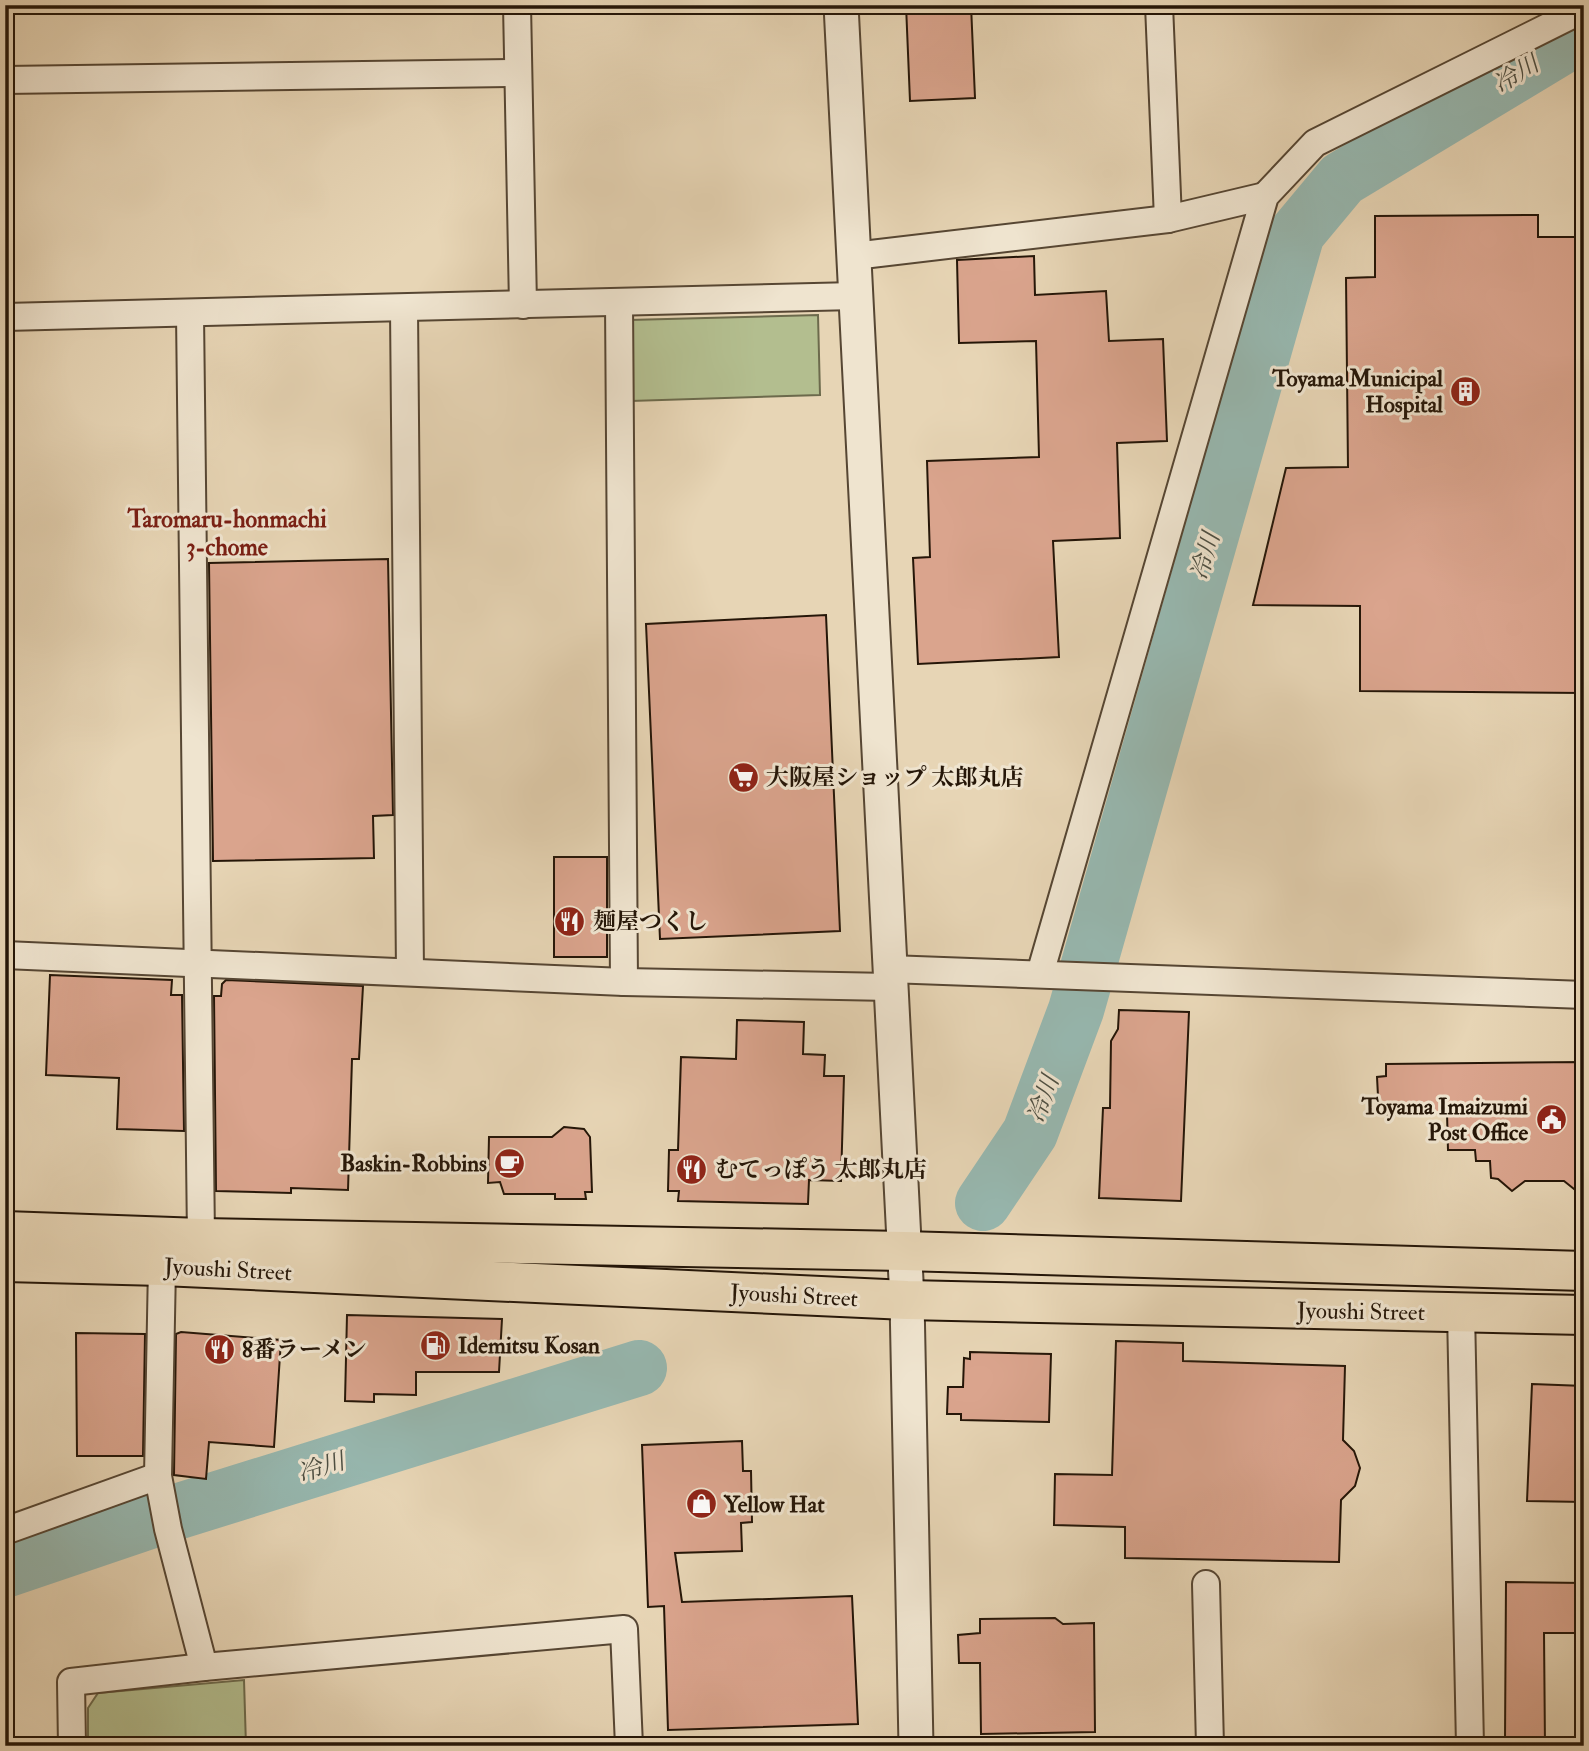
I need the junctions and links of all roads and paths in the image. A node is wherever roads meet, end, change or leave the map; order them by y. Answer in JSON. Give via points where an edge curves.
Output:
{"nodes":[{"id":1,"x":517,"y":5,"type":"edge"},
{"id":2,"x":841,"y":5,"type":"edge"},
{"id":3,"x":1159,"y":5,"type":"edge"},
{"id":4,"x":1584,"y":9,"type":"edge"},
{"id":5,"x":518,"y":73,"type":"junction"},
{"id":6,"x":5,"y":80,"type":"edge"},
{"id":7,"x":1265,"y":196,"type":"junction"},
{"id":8,"x":1168,"y":219,"type":"junction"},
{"id":9,"x":854,"y":256,"type":"junction"},
{"id":10,"x":855,"y":296,"type":"junction"},
{"id":11,"x":619,"y":303,"type":"junction"},
{"id":12,"x":523,"y":306,"type":"junction"},
{"id":13,"x":404,"y":309,"type":"junction"},
{"id":14,"x":190,"y":314,"type":"junction"},
{"id":15,"x":5,"y":317,"type":"edge"},
{"id":16,"x":5,"y":956,"type":"edge"},
{"id":17,"x":198,"y":964,"type":"junction"},
{"id":18,"x":410,"y":972,"type":"junction"},
{"id":19,"x":1040,"y":974,"type":"junction"},
{"id":20,"x":889,"y":978,"type":"junction"},
{"id":21,"x":624,"y":982,"type":"junction"},
{"id":22,"x":1584,"y":995,"type":"edge"},
{"id":23,"x":5,"y":1231,"type":"edge"},
{"id":24,"x":201,"y":1238,"type":"junction"},
{"id":25,"x":904,"y":1251,"type":"junction"},
{"id":26,"x":5,"y":1262,"type":"edge"},
{"id":27,"x":162,"y":1266,"type":"junction"},
{"id":28,"x":1584,"y":1271,"type":"edge"},
{"id":29,"x":907,"y":1300,"type":"junction"},
{"id":30,"x":1461,"y":1312,"type":"junction"},
{"id":31,"x":1584,"y":1315,"type":"edge"},
{"id":32,"x":158,"y":1476,"type":"junction"},
{"id":33,"x":5,"y":1531,"type":"edge"},
{"id":34,"x":1206,"y":1584,"type":"dead end"},
{"id":35,"x":204,"y":1667,"type":"junction"},
{"id":36,"x":72,"y":1746,"type":"edge"},
{"id":37,"x":629,"y":1746,"type":"edge"},
{"id":38,"x":916,"y":1746,"type":"edge"},
{"id":39,"x":1210,"y":1746,"type":"edge"},
{"id":40,"x":1470,"y":1746,"type":"edge"}],
"edges":[{"from":1,"to":5,"type":"street"},
{"from":2,"to":9,"type":"street"},
{"from":3,"to":8,"type":"street"},
{"from":4,"to":7,"type":"street","via":[[1314,143]]},
{"from":5,"to":6,"type":"street"},
{"from":5,"to":12,"type":"street"},
{"from":7,"to":8,"type":"street"},
{"from":7,"to":19,"type":"street"},
{"from":8,"to":9,"type":"street"},
{"from":9,"to":10,"type":"street"},
{"from":10,"to":11,"type":"street"},
{"from":10,"to":20,"type":"street"},
{"from":11,"to":12,"type":"street"},
{"from":11,"to":21,"type":"street"},
{"from":12,"to":13,"type":"street"},
{"from":13,"to":14,"type":"street"},
{"from":13,"to":18,"type":"street"},
{"from":14,"to":15,"type":"street"},
{"from":14,"to":17,"type":"street"},
{"from":16,"to":17,"type":"street"},
{"from":17,"to":18,"type":"street"},
{"from":17,"to":24,"type":"street"},
{"from":18,"to":21,"type":"street"},
{"from":19,"to":20,"type":"street"},
{"from":19,"to":22,"type":"street"},
{"from":20,"to":21,"type":"street"},
{"from":20,"to":25,"type":"street"},
{"from":23,"to":24,"type":"highway","name":"Jyoushi Street"},
{"from":24,"to":25,"type":"highway","name":"Jyoushi Street"},
{"from":25,"to":28,"type":"highway","name":"Jyoushi Street"},
{"from":25,"to":29,"type":"street"},
{"from":26,"to":27,"type":"highway","name":"Jyoushi Street"},
{"from":27,"to":29,"type":"highway","name":"Jyoushi Street"},
{"from":27,"to":32,"type":"street"},
{"from":29,"to":30,"type":"highway","name":"Jyoushi Street"},
{"from":29,"to":38,"type":"street"},
{"from":30,"to":31,"type":"highway","name":"Jyoushi Street"},
{"from":30,"to":40,"type":"street"},
{"from":32,"to":33,"type":"street"},
{"from":32,"to":35,"type":"street"},
{"from":34,"to":39,"type":"street"},
{"from":35,"to":36,"type":"street","via":[[71,1682]]},
{"from":35,"to":37,"type":"street","via":[[624,1629]]}]}
